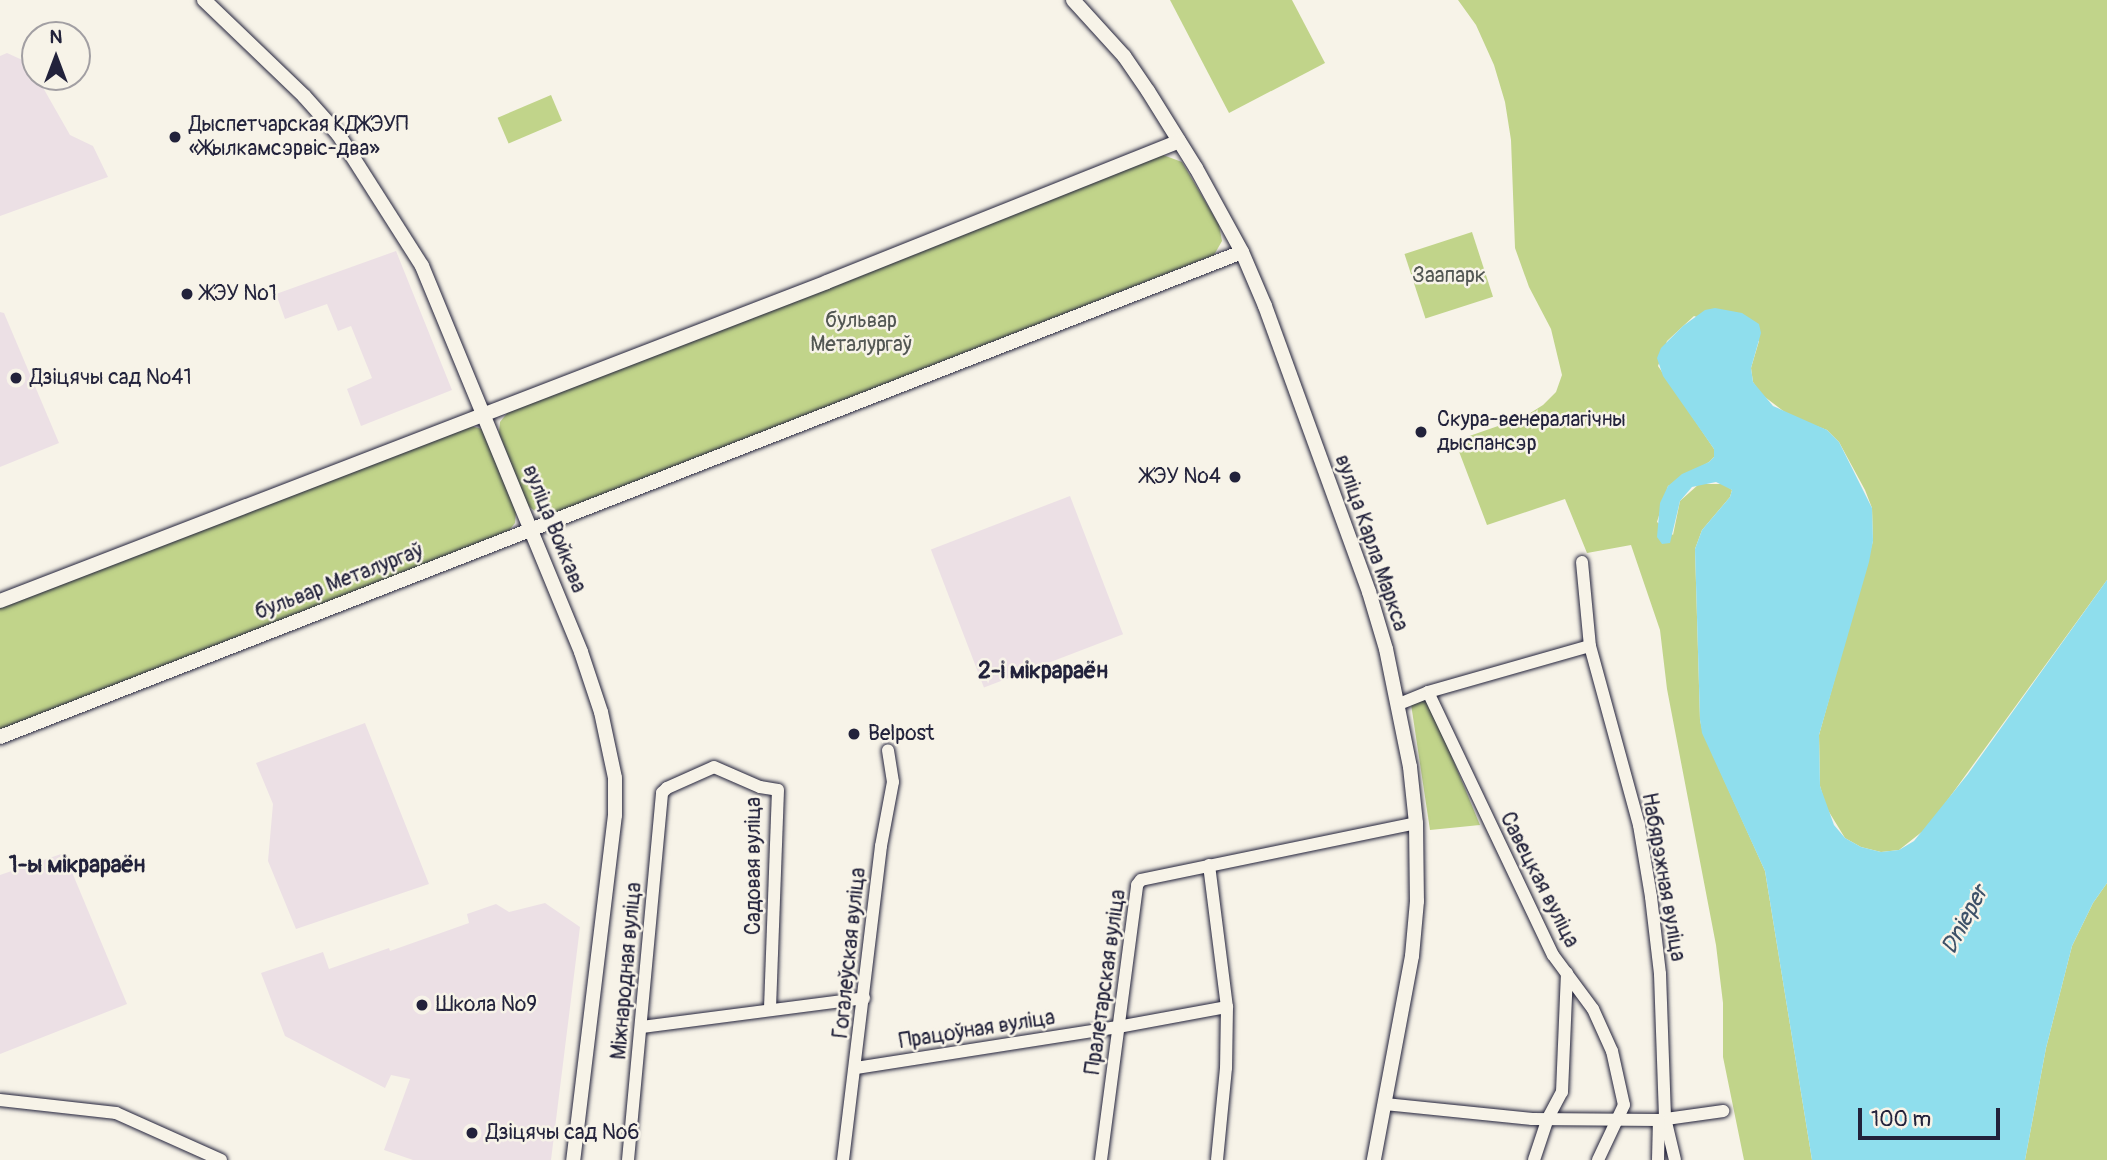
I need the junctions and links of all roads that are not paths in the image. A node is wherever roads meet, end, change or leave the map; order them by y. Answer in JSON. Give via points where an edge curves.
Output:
{"nodes":[{"id":1,"x":204,"y":0,"type":"edge"},
{"id":2,"x":1073,"y":0,"type":"edge"},
{"id":3,"x":1179,"y":141,"type":"junction"},
{"id":4,"x":1242,"y":252,"type":"junction"},
{"id":5,"x":483,"y":414,"type":"junction"},
{"id":6,"x":531,"y":530,"type":"junction"},
{"id":7,"x":1582,"y":562,"type":"dead end"},
{"id":8,"x":0,"y":601,"type":"edge"},
{"id":9,"x":1590,"y":646,"type":"junction"},
{"id":10,"x":1428,"y":692,"type":"junction"},
{"id":11,"x":1399,"y":704,"type":"junction"},
{"id":12,"x":0,"y":737,"type":"edge"},
{"id":13,"x":888,"y":750,"type":"dead end"},
{"id":14,"x":667,"y":788,"type":"joint"},
{"id":15,"x":1416,"y":823,"type":"junction"},
{"id":16,"x":1209,"y":865,"type":"junction"},
{"id":17,"x":1567,"y":973,"type":"junction"},
{"id":18,"x":864,"y":998,"type":"junction"},
{"id":19,"x":1227,"y":1007,"type":"junction"},
{"id":20,"x":770,"y":1008,"type":"junction"},
{"id":21,"x":642,"y":1027,"type":"junction"},
{"id":22,"x":1118,"y":1027,"type":"junction"},
{"id":23,"x":856,"y":1068,"type":"junction"},
{"id":24,"x":0,"y":1100,"type":"edge"},
{"id":25,"x":1385,"y":1104,"type":"junction"},
{"id":26,"x":1723,"y":1111,"type":"dead end"},
{"id":27,"x":1616,"y":1117,"type":"junction"},
{"id":28,"x":1548,"y":1118,"type":"junction"},
{"id":29,"x":1662,"y":1119,"type":"junction"},
{"id":30,"x":221,"y":1160,"type":"edge"},
{"id":31,"x":572,"y":1160,"type":"edge"},
{"id":32,"x":628,"y":1160,"type":"edge"},
{"id":33,"x":843,"y":1160,"type":"edge"},
{"id":34,"x":1101,"y":1160,"type":"edge"},
{"id":35,"x":1217,"y":1160,"type":"edge"},
{"id":36,"x":1374,"y":1160,"type":"edge"},
{"id":37,"x":1534,"y":1160,"type":"edge"},
{"id":38,"x":1598,"y":1160,"type":"edge"},
{"id":39,"x":1658,"y":1160,"type":"edge"},
{"id":40,"x":1675,"y":1160,"type":"edge"}],
"edges":[{"from":1,"to":5,"type":"main road","name":"вуліца Войкава","via":[[338,134],[422,266]]},
{"from":2,"to":3,"type":"main road","name":"вуліца Карла Маркса","via":[[1124,56]]},
{"from":3,"to":4,"type":"main road","name":"вуліца Карла Маркса"},
{"from":3,"to":5,"type":"main road"},
{"from":4,"to":6,"type":"main road","name":"бульвар Металургаў"},
{"from":4,"to":11,"type":"main road","name":"вуліца Карла Маркса","via":[[1369,592]]},
{"from":5,"to":6,"type":"main road","name":"вуліца Войкава"},
{"from":5,"to":8,"type":"main road"},
{"from":6,"to":12,"type":"main road","name":"бульвар Металургаў"},
{"from":6,"to":31,"type":"main road","name":"вуліца Войкава","via":[[595,692],[615,778],[613,839]]},
{"from":7,"to":9,"type":"street","name":"Набярэжная вуліца"},
{"from":9,"to":10,"type":"street"},
{"from":9,"to":29,"type":"street","name":"Набярэжная вуліца","via":[[1639,825],[1651,897],[1660,974]]},
{"from":10,"to":11,"type":"street"},
{"from":10,"to":17,"type":"street","name":"Савецкая вуліца","via":[[1553,956]]},
{"from":11,"to":15,"type":"main road","name":"вуліца Карла Маркса"},
{"from":13,"to":18,"type":"street","name":"Гогалеўская вуліца","via":[[893,782]]},
{"from":14,"to":20,"type":"street","name":"Садовая вуліца","via":[[714,767],[778,790]]},
{"from":14,"to":21,"type":"street","name":"Міжнародная вуліца","via":[[662,793]]},
{"from":15,"to":16,"type":"street","name":"Пралетарская вуліца"},
{"from":15,"to":25,"type":"main road","name":"вуліца Карла Маркса","via":[[1412,956]]},
{"from":16,"to":19,"type":"street"},
{"from":16,"to":22,"type":"street","name":"Пралетарская вуліца","via":[[1148,877],[1137,885]]},
{"from":17,"to":27,"type":"street","name":"Савецкая вуліца","via":[[1593,1009],[1612,1051],[1624,1096]]},
{"from":17,"to":28,"type":"street","via":[[1562,1092]]},
{"from":18,"to":20,"type":"street"},
{"from":18,"to":23,"type":"street","name":"Гогалеўская вуліца"},
{"from":19,"to":22,"type":"street","name":"Працоўная вуліца"},
{"from":19,"to":35,"type":"street"},
{"from":20,"to":21,"type":"street"},
{"from":21,"to":32,"type":"street","name":"Міжнародная вуліца"},
{"from":22,"to":23,"type":"street","name":"Працоўная вуліца"},
{"from":22,"to":34,"type":"street","name":"Пралетарская вуліца"},
{"from":23,"to":33,"type":"street","name":"Гогалеўская вуліца"},
{"from":24,"to":30,"type":"street","via":[[116,1114]]},
{"from":25,"to":28,"type":"street"},
{"from":25,"to":36,"type":"main road","name":"вуліца Карла Маркса"},
{"from":26,"to":29,"type":"street"},
{"from":27,"to":28,"type":"street"},
{"from":27,"to":29,"type":"street"},
{"from":27,"to":38,"type":"street","name":"Савецкая вуліца"},
{"from":28,"to":37,"type":"street"},
{"from":29,"to":39,"type":"street"},
{"from":29,"to":40,"type":"street","name":"Набярэжная вуліца"}]}
